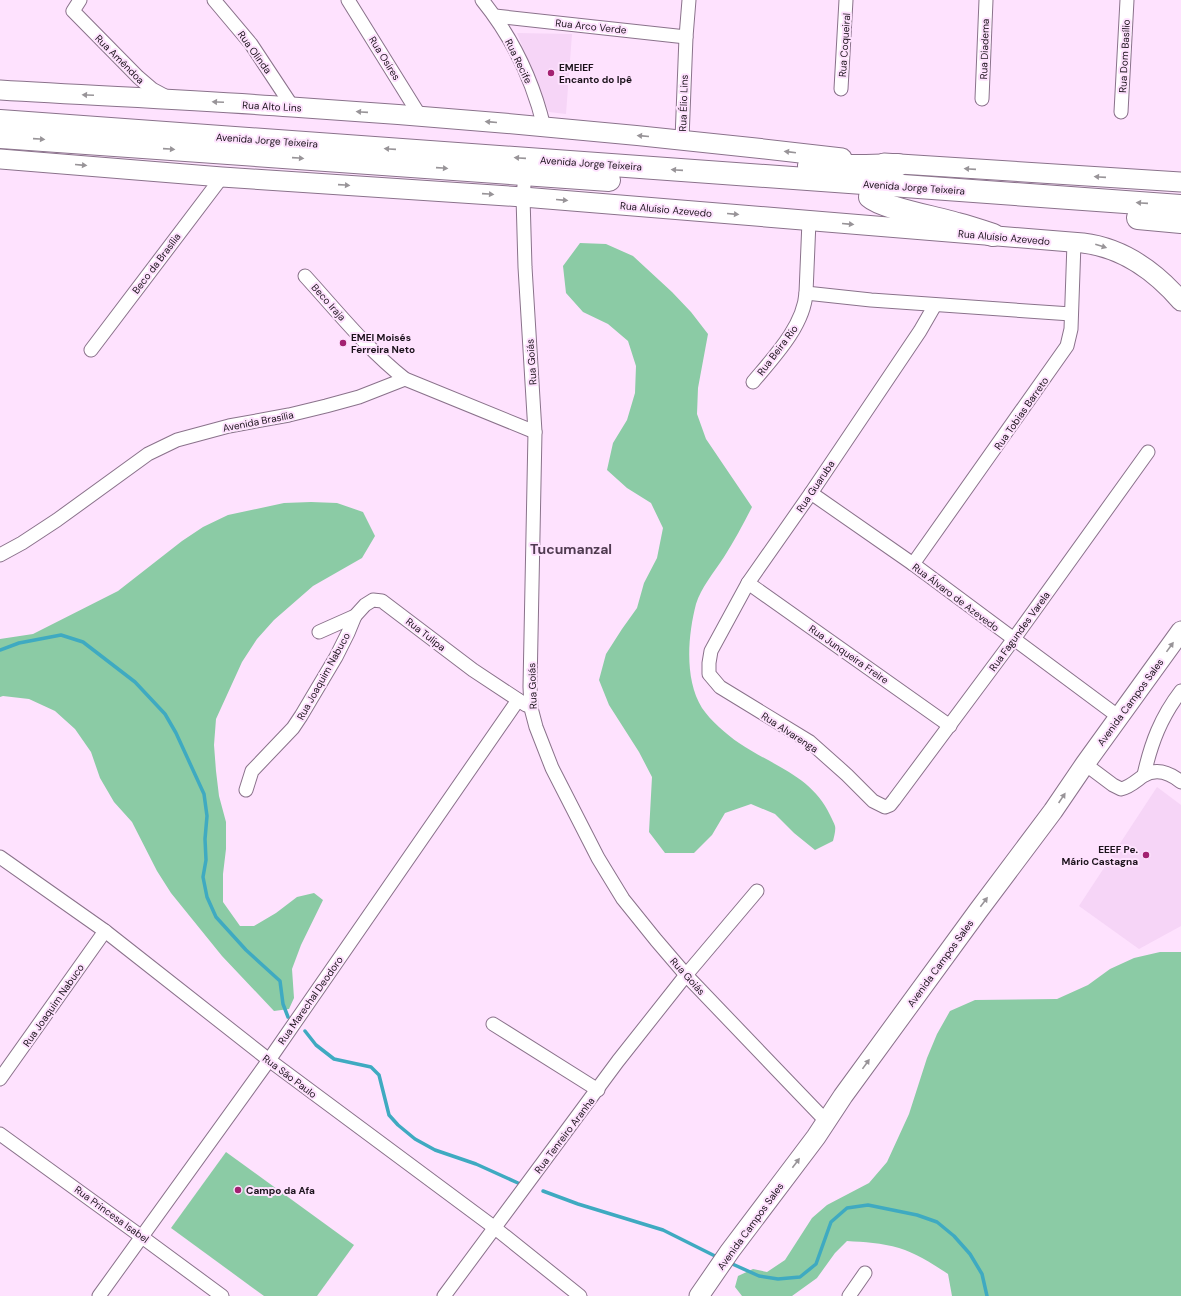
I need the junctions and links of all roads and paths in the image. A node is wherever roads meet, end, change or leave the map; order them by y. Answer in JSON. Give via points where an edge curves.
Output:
{"nodes":[{"id":1,"x":214,"y":0,"type":"edge"},
{"id":2,"x":348,"y":0,"type":"edge"},
{"id":3,"x":482,"y":0,"type":"edge"},
{"id":4,"x":689,"y":0,"type":"edge"},
{"id":5,"x":846,"y":0,"type":"edge"},
{"id":6,"x":986,"y":0,"type":"edge"},
{"id":7,"x":1127,"y":0,"type":"edge"},
{"id":8,"x":76,"y":6,"type":"edge"},
{"id":9,"x":495,"y":16,"type":"junction"},
{"id":10,"x":686,"y":37,"type":"junction"},
{"id":11,"x":841,"y":89,"type":"dead end"},
{"id":12,"x":0,"y":90,"type":"edge"},
{"id":13,"x":982,"y":99,"type":"dead end"},
{"id":14,"x":172,"y":100,"type":"junction"},
{"id":15,"x":292,"y":106,"type":"junction"},
{"id":16,"x":1121,"y":112,"type":"dead end"},
{"id":17,"x":420,"y":116,"type":"junction"},
{"id":18,"x":0,"y":121,"type":"edge"},
{"id":19,"x":544,"y":127,"type":"junction"},
{"id":20,"x":0,"y":137,"type":"edge"},
{"id":21,"x":682,"y":139,"type":"junction"},
{"id":22,"x":0,"y":159,"type":"edge"},
{"id":23,"x":898,"y":165,"type":"junction"},
{"id":24,"x":700,"y":171,"type":"junction"},
{"id":25,"x":525,"y":174,"type":"junction"},
{"id":26,"x":222,"y":177,"type":"junction"},
{"id":27,"x":1181,"y":182,"type":"edge"},
{"id":28,"x":523,"y":197,"type":"junction"},
{"id":29,"x":870,"y":197,"type":"junction"},
{"id":30,"x":1181,"y":206,"type":"edge"},
{"id":31,"x":809,"y":220,"type":"junction"},
{"id":32,"x":1181,"y":222,"type":"edge"},
{"id":33,"x":992,"y":235,"type":"junction"},
{"id":34,"x":1074,"y":242,"type":"junction"},
{"id":35,"x":306,"y":276,"type":"dead end"},
{"id":36,"x":806,"y":293,"type":"junction"},
{"id":37,"x":1181,"y":301,"type":"edge"},
{"id":38,"x":936,"y":305,"type":"junction"},
{"id":39,"x":1071,"y":314,"type":"junction"},
{"id":40,"x":91,"y":350,"type":"dead end"},
{"id":41,"x":405,"y":379,"type":"junction"},
{"id":42,"x":753,"y":382,"type":"dead end"},
{"id":43,"x":535,"y":432,"type":"junction"},
{"id":44,"x":1148,"y":452,"type":"dead end"},
{"id":45,"x":811,"y":493,"type":"junction"},
{"id":46,"x":0,"y":555,"type":"edge"},
{"id":47,"x":913,"y":564,"type":"junction"},
{"id":48,"x":748,"y":583,"type":"junction"},
{"id":49,"x":355,"y":616,"type":"junction"},
{"id":50,"x":1181,"y":631,"type":"edge"},
{"id":51,"x":319,"y":632,"type":"dead end"},
{"id":52,"x":1013,"y":640,"type":"junction"},
{"id":53,"x":709,"y":674,"type":"joint"},
{"id":54,"x":1181,"y":690,"type":"edge"},
{"id":55,"x":518,"y":700,"type":"junction"},
{"id":56,"x":531,"y":708,"type":"junction"},
{"id":57,"x":1119,"y":717,"type":"junction"},
{"id":58,"x":950,"y":726,"type":"junction"},
{"id":59,"x":1085,"y":764,"type":"junction"},
{"id":60,"x":1144,"y":775,"type":"junction"},
{"id":61,"x":1181,"y":782,"type":"edge"},
{"id":62,"x":246,"y":790,"type":"dead end"},
{"id":63,"x":888,"y":806,"type":"joint"},
{"id":64,"x":0,"y":857,"type":"edge"},
{"id":65,"x":757,"y":891,"type":"dead end"},
{"id":66,"x":105,"y":932,"type":"junction"},
{"id":67,"x":686,"y":975,"type":"junction"},
{"id":68,"x":493,"y":1024,"type":"dead end"},
{"id":69,"x":268,"y":1060,"type":"junction"},
{"id":70,"x":0,"y":1079,"type":"edge"},
{"id":71,"x":598,"y":1090,"type":"junction"},
{"id":72,"x":826,"y":1121,"type":"junction"},
{"id":73,"x":0,"y":1134,"type":"edge"},
{"id":74,"x":494,"y":1228,"type":"junction"},
{"id":75,"x":142,"y":1236,"type":"junction"},
{"id":76,"x":865,"y":1273,"type":"dead end"},
{"id":77,"x":99,"y":1296,"type":"edge"},
{"id":78,"x":222,"y":1296,"type":"edge"},
{"id":79,"x":444,"y":1296,"type":"edge"},
{"id":80,"x":580,"y":1296,"type":"edge"},
{"id":81,"x":699,"y":1296,"type":"edge"},
{"id":82,"x":849,"y":1296,"type":"edge"}],
"edges":[{"from":1,"to":15,"type":"street","name":"Rua Olinda","via":[[251,44]]},
{"from":2,"to":17,"type":"street","name":"Rua Osires"},
{"from":3,"to":9,"type":"street","name":"Rua Recife"},
{"from":4,"to":10,"type":"street","name":"Rua Élio Lins"},
{"from":5,"to":11,"type":"street","name":"Rua Coqueiral"},
{"from":6,"to":13,"type":"street","name":"Rua Diadema"},
{"from":7,"to":16,"type":"street","name":"Rua Dom Basílio"},
{"from":8,"to":14,"type":"street","name":"Rua Amêndoa","via":[[142,81]]},
{"from":9,"to":10,"type":"street","name":"Rua Arco Verde"},
{"from":9,"to":19,"type":"street","name":"Rua Recife","via":[[525,70]]},
{"from":10,"to":21,"type":"street","name":"Rua Élio Lins"},
{"from":14,"to":12,"type":"main road","name":"Rua Alto Lins","one_way":true},
{"from":15,"to":14,"type":"main road","name":"Rua Alto Lins","one_way":true},
{"from":17,"to":15,"type":"main road","name":"Rua Alto Lins","one_way":true},
{"from":19,"to":17,"type":"main road","name":"Rua Alto Lins","one_way":true},
{"from":24,"to":18,"type":"highway","name":"Avenida Jorge Teixeira","one_way":true},
{"from":21,"to":19,"type":"main road","name":"Rua Élio Lins","one_way":true},
{"from":20,"to":25,"type":"highway","name":"Avenida Jorge Teixeira","one_way":true},
{"from":23,"to":21,"type":"main road","one_way":true},
{"from":22,"to":26,"type":"main road","name":"Rua Aluísio Azevedo","one_way":true},
{"from":23,"to":24,"type":"highway","via":[[725,165]]},
{"from":27,"to":23,"type":"main road","one_way":true},
{"from":30,"to":24,"type":"highway","name":"Avenida Jorge Teixeira","one_way":true},
{"from":25,"to":28,"type":"street","name":"Rua Goiás"},
{"from":25,"to":29,"type":"highway","name":"Avenida Jorge Teixeira"},
{"from":26,"to":28,"type":"main road","name":"Rua Aluísio Azevedo","one_way":true},
{"from":26,"to":40,"type":"street","name":"Beco da Brasília"},
{"from":28,"to":31,"type":"main road","name":"Rua Aluísio Azevedo","one_way":true},
{"from":28,"to":43,"type":"street","name":"Rua Goiás"},
{"from":29,"to":32,"type":"highway","name":"Avenida Jorge Teixeira"},
{"from":29,"to":33,"type":"highway","via":[[890,206]]},
{"from":31,"to":33,"type":"main road","name":"Rua Aluísio Azevedo","one_way":true},
{"from":31,"to":36,"type":"street"},
{"from":33,"to":34,"type":"main road","name":"Rua Aluísio Azevedo"},
{"from":34,"to":37,"type":"main road","name":"Rua Aluísio Azevedo","one_way":true,"via":[[1095,244],[1114,250],[1136,262],[1153,273]]},
{"from":34,"to":39,"type":"street","name":"Rua Tobias Barreto"},
{"from":35,"to":41,"type":"street","name":"Beco Iraja","via":[[366,344]]},
{"from":36,"to":38,"type":"street"},
{"from":36,"to":42,"type":"street","name":"Rua Beira Rio","via":[[806,303],[795,329]]},
{"from":38,"to":39,"type":"street"},
{"from":38,"to":45,"type":"street","name":"Rua Guaruba"},
{"from":39,"to":47,"type":"street","name":"Rua Tobias Barreto","via":[[1067,346]]},
{"from":41,"to":43,"type":"street"},
{"from":41,"to":46,"type":"street","name":"Avenida Brasília","via":[[359,397],[326,406],[229,426],[177,440],[148,454],[58,520]]},
{"from":43,"to":56,"type":"street","name":"Rua Goiás"},
{"from":44,"to":52,"type":"street","name":"Rua Fagundes Varela"},
{"from":45,"to":47,"type":"street","name":"Rua Álvaro de Azevedo"},
{"from":45,"to":48,"type":"street","name":"Rua Guaruba"},
{"from":47,"to":52,"type":"street","name":"Rua Álvaro de Azevedo"},
{"from":48,"to":53,"type":"street","name":"Rua Guaruba","via":[[711,650]]},
{"from":48,"to":58,"type":"street","name":"Rua Junqueira Freire"},
{"from":49,"to":51,"type":"street","name":"Rua Tulipa"},
{"from":49,"to":55,"type":"street","name":"Rua Tulipa","via":[[369,602],[382,601],[473,670]]},
{"from":49,"to":62,"type":"street","name":"Rua Joaquim Nabuco","via":[[301,716],[290,732],[252,771]]},
{"from":57,"to":50,"type":"main road","name":"Avenida Campos Sales","one_way":true},
{"from":52,"to":57,"type":"street","name":"Rua Álvaro de Azevedo"},
{"from":52,"to":58,"type":"street","name":"Rua Fagundes Varela"},
{"from":53,"to":63,"type":"street","name":"Rua Alvarenga","via":[[723,690],[810,742],[873,801]]},
{"from":54,"to":60,"type":"street","via":[[1167,710],[1154,739]]},
{"from":55,"to":56,"type":"street","name":"Rua Tulipa"},
{"from":55,"to":69,"type":"street","name":"Rua Marechal Deodoro"},
{"from":56,"to":67,"type":"street","name":"Rua Goiás","via":[[552,768],[598,858],[623,899]]},
{"from":57,"to":59,"type":"main road","name":"Avenida Campos Sales"},
{"from":58,"to":63,"type":"street","name":"Rua Fagundes Varela"},
{"from":59,"to":60,"type":"street","via":[[1121,789]]},
{"from":72,"to":59,"type":"main road","name":"Avenida Campos Sales","one_way":true},
{"from":60,"to":61,"type":"street","via":[[1160,771]]},
{"from":64,"to":66,"type":"street","name":"Rua São Paulo"},
{"from":65,"to":67,"type":"street","name":"Rua Tenreiro Aranha"},
{"from":66,"to":69,"type":"street","name":"Rua São Paulo"},
{"from":66,"to":70,"type":"street","name":"Rua Joaquim Nabuco"},
{"from":67,"to":71,"type":"street","name":"Rua Tenreiro Aranha"},
{"from":67,"to":72,"type":"street","name":"Rua Goiás"},
{"from":68,"to":71,"type":"street"},
{"from":69,"to":74,"type":"street","name":"Rua São Paulo"},
{"from":69,"to":75,"type":"street","name":"Rua Marechal Deodoro"},
{"from":71,"to":74,"type":"street","name":"Rua Tenreiro Aranha"},
{"from":81,"to":72,"type":"main road","name":"Avenida Campos Sales","one_way":true},
{"from":73,"to":75,"type":"street","name":"Rua Princesa Isabel"},
{"from":74,"to":79,"type":"street","name":"Rua Tenreiro Aranha"},
{"from":74,"to":80,"type":"street","name":"Rua São Paulo"},
{"from":75,"to":77,"type":"street","name":"Rua Marechal Deodoro"},
{"from":75,"to":78,"type":"street","name":"Rua Princesa Isabel"},
{"from":76,"to":82,"type":"street"}]}
